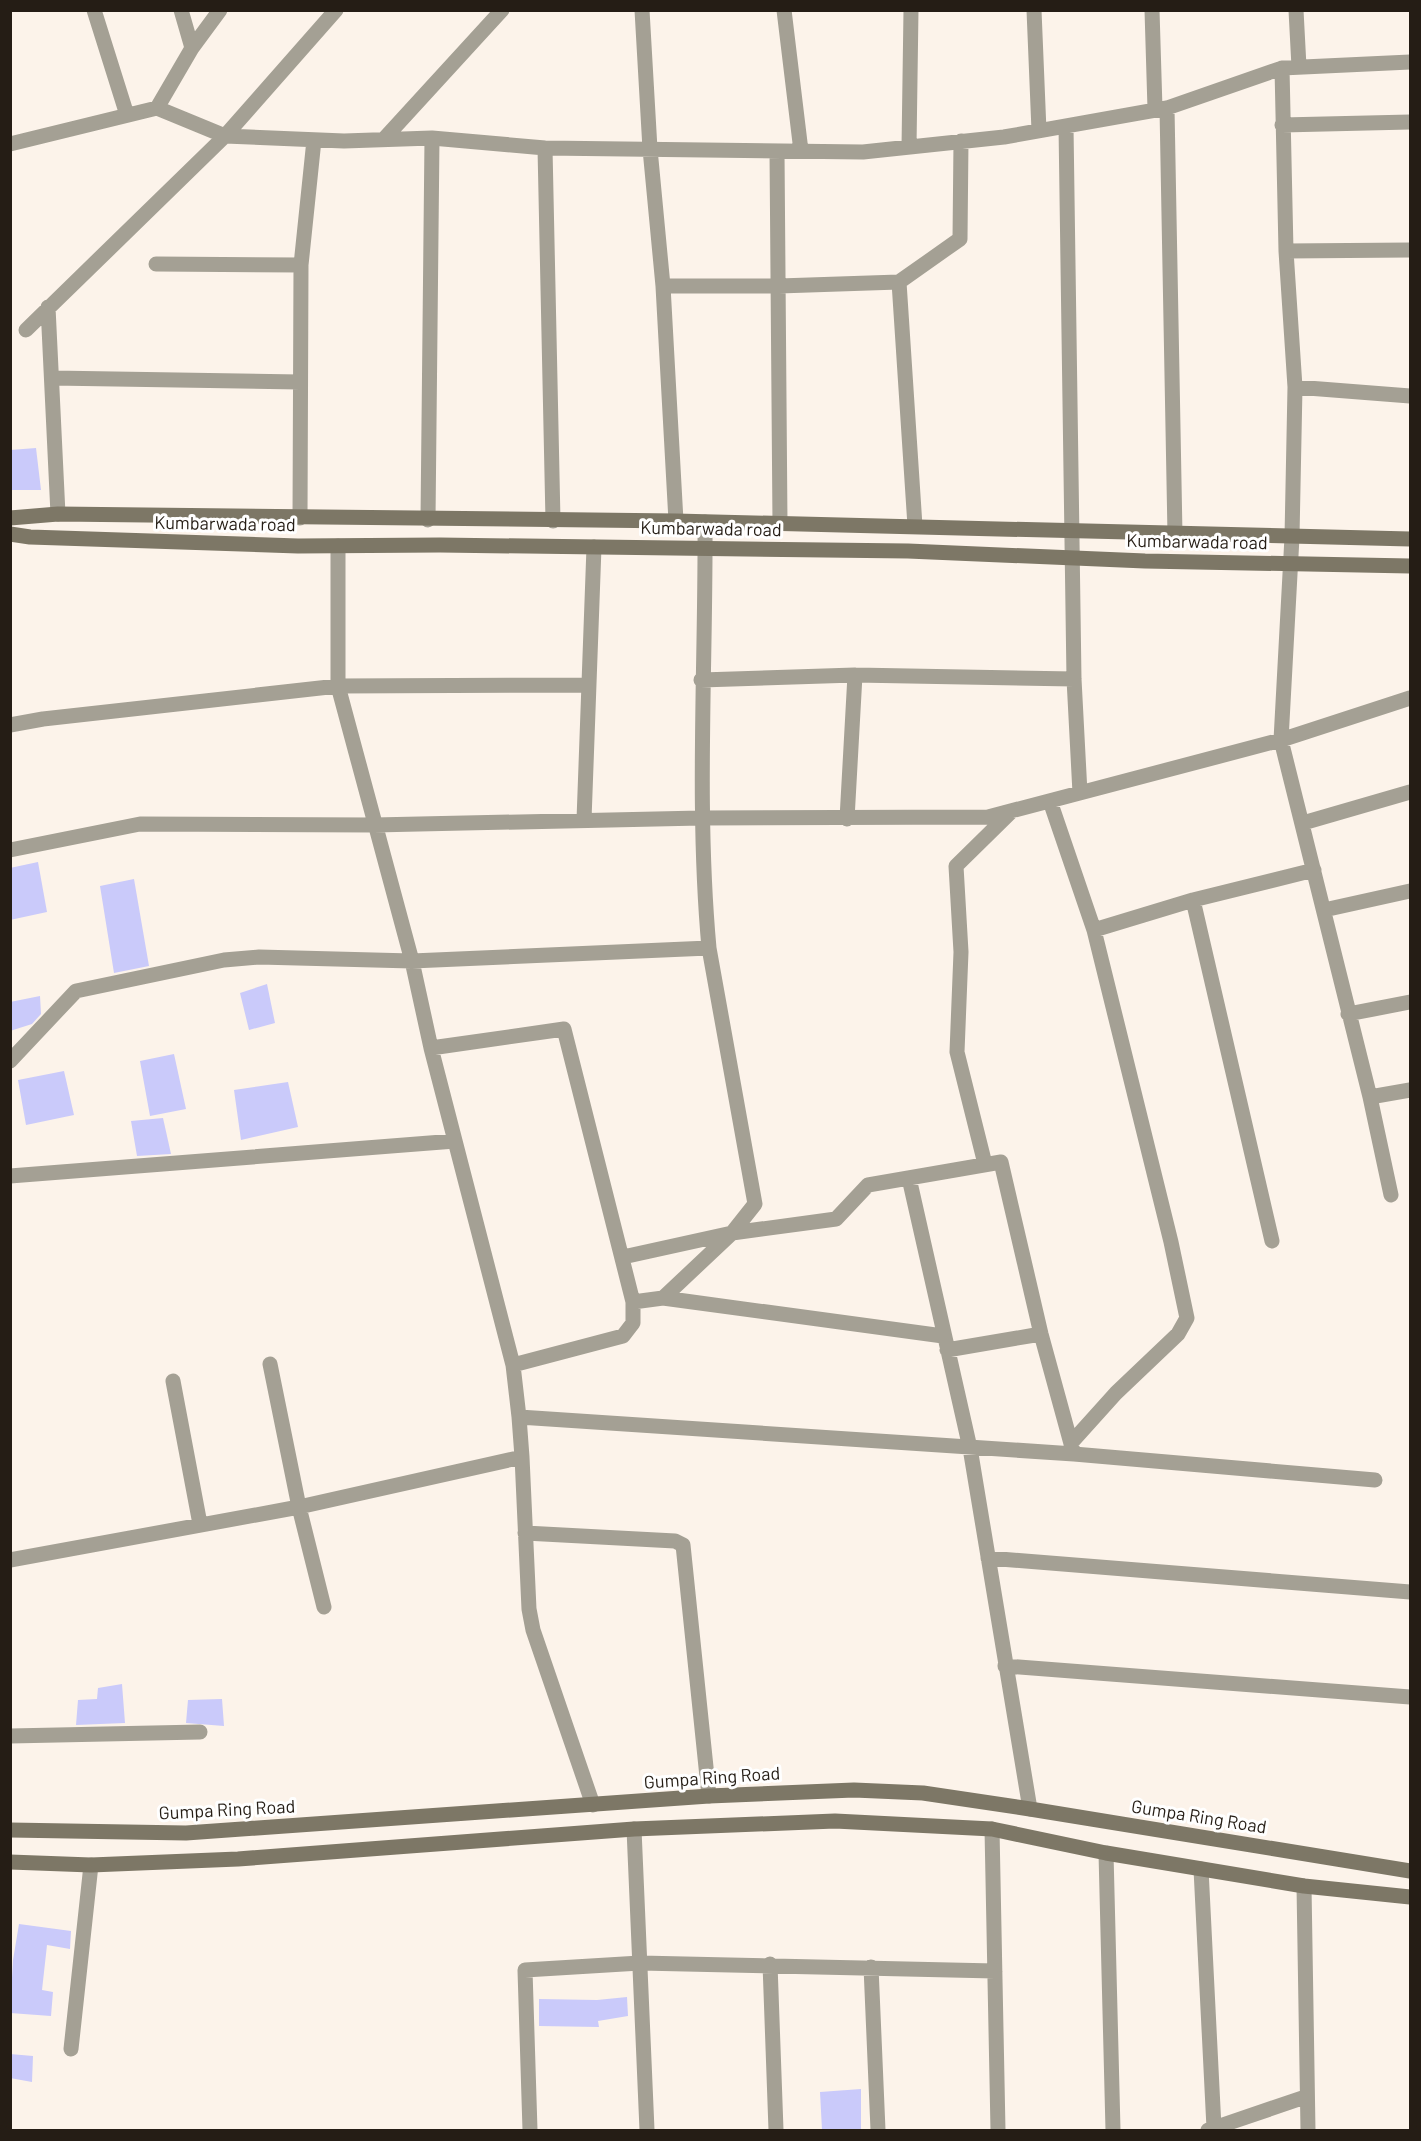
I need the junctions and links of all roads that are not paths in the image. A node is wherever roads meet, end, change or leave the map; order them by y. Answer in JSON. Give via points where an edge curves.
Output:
{"nodes":[{"id":1,"x":94,"y":10,"type":"edge"},
{"id":2,"x":181,"y":10,"type":"edge"},
{"id":3,"x":220,"y":10,"type":"edge"},
{"id":4,"x":336,"y":10,"type":"edge"},
{"id":5,"x":502,"y":10,"type":"edge"},
{"id":6,"x":642,"y":10,"type":"edge"},
{"id":7,"x":784,"y":10,"type":"edge"},
{"id":8,"x":911,"y":10,"type":"edge"},
{"id":9,"x":1034,"y":10,"type":"edge"},
{"id":10,"x":1152,"y":10,"type":"edge"},
{"id":11,"x":1296,"y":10,"type":"edge"},
{"id":12,"x":192,"y":48,"type":"junction"},
{"id":13,"x":1410,"y":62,"type":"edge"},
{"id":14,"x":1299,"y":67,"type":"junction"},
{"id":15,"x":1282,"y":68,"type":"junction"},
{"id":16,"x":157,"y":108,"type":"junction"},
{"id":17,"x":1161,"y":109,"type":"junction"},
{"id":18,"x":127,"y":115,"type":"junction"},
{"id":19,"x":1410,"y":122,"type":"edge"},
{"id":20,"x":1282,"y":125,"type":"junction"},
{"id":21,"x":1066,"y":126,"type":"junction"},
{"id":22,"x":1039,"y":130,"type":"junction"},
{"id":23,"x":225,"y":136,"type":"junction"},
{"id":24,"x":432,"y":138,"type":"junction"},
{"id":25,"x":314,"y":140,"type":"junction"},
{"id":26,"x":382,"y":140,"type":"junction"},
{"id":27,"x":961,"y":141,"type":"junction"},
{"id":28,"x":10,"y":144,"type":"edge"},
{"id":29,"x":909,"y":147,"type":"junction"},
{"id":30,"x":545,"y":148,"type":"junction"},
{"id":31,"x":650,"y":149,"type":"junction"},
{"id":32,"x":777,"y":151,"type":"junction"},
{"id":33,"x":801,"y":151,"type":"junction"},
{"id":34,"x":1410,"y":250,"type":"edge"},
{"id":35,"x":1286,"y":251,"type":"junction"},
{"id":36,"x":156,"y":264,"type":"dead end"},
{"id":37,"x":302,"y":265,"type":"junction"},
{"id":38,"x":899,"y":282,"type":"junction"},
{"id":39,"x":663,"y":286,"type":"junction"},
{"id":40,"x":779,"y":286,"type":"junction"},
{"id":41,"x":48,"y":307,"type":"junction"},
{"id":42,"x":26,"y":330,"type":"dead end"},
{"id":43,"x":52,"y":378,"type":"junction"},
{"id":44,"x":300,"y":382,"type":"junction"},
{"id":45,"x":1295,"y":387,"type":"junction"},
{"id":46,"x":1410,"y":396,"type":"edge"},
{"id":47,"x":58,"y":514,"type":"junction"},
{"id":48,"x":10,"y":518,"type":"edge"},
{"id":49,"x":300,"y":518,"type":"junction"},
{"id":50,"x":428,"y":520,"type":"junction"},
{"id":51,"x":553,"y":521,"type":"junction"},
{"id":52,"x":676,"y":521,"type":"junction"},
{"id":53,"x":705,"y":522,"type":"junction"},
{"id":54,"x":780,"y":524,"type":"junction"},
{"id":55,"x":915,"y":526,"type":"junction"},
{"id":56,"x":1071,"y":531,"type":"junction"},
{"id":57,"x":10,"y":534,"type":"edge"},
{"id":58,"x":1175,"y":535,"type":"junction"},
{"id":59,"x":1292,"y":537,"type":"junction"},
{"id":60,"x":1410,"y":539,"type":"edge"},
{"id":61,"x":338,"y":546,"type":"junction"},
{"id":62,"x":594,"y":547,"type":"junction"},
{"id":63,"x":705,"y":550,"type":"junction"},
{"id":64,"x":1072,"y":557,"type":"junction"},
{"id":65,"x":1290,"y":564,"type":"junction"},
{"id":66,"x":1410,"y":566,"type":"edge"},
{"id":67,"x":855,"y":675,"type":"junction"},
{"id":68,"x":1074,"y":679,"type":"junction"},
{"id":69,"x":701,"y":680,"type":"junction"},
{"id":70,"x":588,"y":685,"type":"junction"},
{"id":71,"x":338,"y":686,"type":"junction"},
{"id":72,"x":1410,"y":701,"type":"edge"},
{"id":73,"x":10,"y":725,"type":"edge"},
{"id":74,"x":1281,"y":740,"type":"junction"},
{"id":75,"x":1410,"y":792,"type":"edge"},
{"id":76,"x":1080,"y":793,"type":"junction"},
{"id":77,"x":1050,"y":801,"type":"junction"},
{"id":78,"x":1013,"y":810,"type":"junction"},
{"id":79,"x":701,"y":818,"type":"junction"},
{"id":80,"x":847,"y":819,"type":"junction"},
{"id":81,"x":584,"y":820,"type":"junction"},
{"id":82,"x":1303,"y":823,"type":"junction"},
{"id":83,"x":374,"y":825,"type":"junction"},
{"id":84,"x":10,"y":850,"type":"edge"},
{"id":85,"x":1314,"y":870,"type":"junction"},
{"id":86,"x":1410,"y":891,"type":"edge"},
{"id":87,"x":1193,"y":900,"type":"junction"},
{"id":88,"x":1323,"y":910,"type":"junction"},
{"id":89,"x":1094,"y":930,"type":"junction"},
{"id":90,"x":709,"y":948,"type":"junction"},
{"id":91,"x":412,"y":961,"type":"junction"},
{"id":92,"x":1410,"y":1002,"type":"edge"},
{"id":93,"x":1348,"y":1014,"type":"junction"},
{"id":94,"x":431,"y":1048,"type":"junction"},
{"id":95,"x":10,"y":1061,"type":"edge"},
{"id":96,"x":1408,"y":1093,"type":"edge"},
{"id":97,"x":1370,"y":1097,"type":"junction"},
{"id":98,"x":455,"y":1141,"type":"junction"},
{"id":99,"x":985,"y":1164,"type":"junction"},
{"id":100,"x":10,"y":1176,"type":"edge"},
{"id":101,"x":909,"y":1178,"type":"junction"},
{"id":102,"x":1391,"y":1195,"type":"dead end"},
{"id":103,"x":732,"y":1233,"type":"junction"},
{"id":104,"x":1272,"y":1242,"type":"dead end"},
{"id":105,"x":623,"y":1257,"type":"junction"},
{"id":106,"x":663,"y":1298,"type":"junction"},
{"id":107,"x":633,"y":1302,"type":"junction"},
{"id":108,"x":1041,"y":1334,"type":"junction"},
{"id":109,"x":945,"y":1343,"type":"junction"},
{"id":110,"x":270,"y":1364,"type":"dead end"},
{"id":111,"x":513,"y":1365,"type":"junction"},
{"id":112,"x":173,"y":1381,"type":"dead end"},
{"id":113,"x":519,"y":1417,"type":"junction"},
{"id":114,"x":970,"y":1448,"type":"junction"},
{"id":115,"x":1072,"y":1448,"type":"junction"},
{"id":116,"x":522,"y":1457,"type":"junction"},
{"id":117,"x":1375,"y":1480,"type":"dead end"},
{"id":118,"x":299,"y":1507,"type":"junction"},
{"id":119,"x":200,"y":1524,"type":"junction"},
{"id":120,"x":525,"y":1533,"type":"junction"},
{"id":121,"x":988,"y":1558,"type":"junction"},
{"id":122,"x":10,"y":1560,"type":"edge"},
{"id":123,"x":1410,"y":1592,"type":"edge"},
{"id":124,"x":324,"y":1607,"type":"dead end"},
{"id":125,"x":1005,"y":1666,"type":"junction"},
{"id":126,"x":1410,"y":1697,"type":"edge"},
{"id":127,"x":200,"y":1732,"type":"dead end"},
{"id":128,"x":10,"y":1736,"type":"edge"},
{"id":129,"x":709,"y":1796,"type":"junction"},
{"id":130,"x":593,"y":1805,"type":"junction"},
{"id":131,"x":1030,"y":1809,"type":"junction"},
{"id":132,"x":634,"y":1829,"type":"junction"},
{"id":133,"x":992,"y":1829,"type":"junction"},
{"id":134,"x":10,"y":1830,"type":"edge"},
{"id":135,"x":1106,"y":1853,"type":"junction"},
{"id":136,"x":10,"y":1862,"type":"edge"},
{"id":137,"x":91,"y":1865,"type":"junction"},
{"id":138,"x":1201,"y":1869,"type":"junction"},
{"id":139,"x":1410,"y":1870,"type":"edge"},
{"id":140,"x":1304,"y":1886,"type":"junction"},
{"id":141,"x":1410,"y":1898,"type":"edge"},
{"id":142,"x":640,"y":1963,"type":"junction"},
{"id":143,"x":770,"y":1964,"type":"junction"},
{"id":144,"x":871,"y":1967,"type":"junction"},
{"id":145,"x":995,"y":1971,"type":"junction"},
{"id":146,"x":71,"y":2049,"type":"dead end"},
{"id":147,"x":1305,"y":2097,"type":"junction"},
{"id":148,"x":1211,"y":2129,"type":"edge"},
{"id":149,"x":530,"y":2130,"type":"edge"},
{"id":150,"x":647,"y":2130,"type":"edge"},
{"id":151,"x":776,"y":2130,"type":"edge"},
{"id":152,"x":878,"y":2130,"type":"edge"},
{"id":153,"x":998,"y":2130,"type":"edge"},
{"id":154,"x":1113,"y":2130,"type":"edge"},
{"id":155,"x":1308,"y":2130,"type":"edge"}],
"edges":[{"from":1,"to":18,"type":"street"},
{"from":2,"to":12,"type":"street"},
{"from":3,"to":12,"type":"street"},
{"from":4,"to":23,"type":"street"},
{"from":5,"to":26,"type":"street"},
{"from":6,"to":31,"type":"street"},
{"from":7,"to":33,"type":"street"},
{"from":8,"to":29,"type":"street"},
{"from":9,"to":22,"type":"street"},
{"from":10,"to":17,"type":"street"},
{"from":11,"to":14,"type":"street"},
{"from":12,"to":16,"type":"street"},
{"from":13,"to":14,"type":"street"},
{"from":14,"to":15,"type":"street"},
{"from":15,"to":17,"type":"street"},
{"from":15,"to":20,"type":"street"},
{"from":16,"to":18,"type":"street"},
{"from":16,"to":23,"type":"street"},
{"from":17,"to":21,"type":"street"},
{"from":17,"to":58,"type":"street"},
{"from":18,"to":28,"type":"street"},
{"from":19,"to":20,"type":"street"},
{"from":20,"to":35,"type":"street"},
{"from":21,"to":22,"type":"street"},
{"from":21,"to":56,"type":"street"},
{"from":22,"to":27,"type":"street"},
{"from":23,"to":25,"type":"street"},
{"from":23,"to":41,"type":"street"},
{"from":24,"to":26,"type":"street"},
{"from":24,"to":30,"type":"street"},
{"from":24,"to":50,"type":"street"},
{"from":25,"to":26,"type":"street"},
{"from":25,"to":37,"type":"street"},
{"from":27,"to":29,"type":"street"},
{"from":27,"to":38,"type":"street","via":[[960,239]]},
{"from":29,"to":33,"type":"street","via":[[863,152]]},
{"from":30,"to":31,"type":"street"},
{"from":30,"to":51,"type":"street"},
{"from":31,"to":32,"type":"street"},
{"from":31,"to":39,"type":"street"},
{"from":32,"to":33,"type":"street"},
{"from":32,"to":40,"type":"street"},
{"from":34,"to":35,"type":"street"},
{"from":35,"to":45,"type":"street"},
{"from":36,"to":37,"type":"street"},
{"from":37,"to":44,"type":"street"},
{"from":38,"to":40,"type":"street"},
{"from":38,"to":55,"type":"street"},
{"from":39,"to":40,"type":"street"},
{"from":39,"to":52,"type":"street"},
{"from":40,"to":54,"type":"street"},
{"from":41,"to":42,"type":"street"},
{"from":41,"to":43,"type":"street"},
{"from":43,"to":44,"type":"street"},
{"from":43,"to":47,"type":"street"},
{"from":44,"to":49,"type":"street"},
{"from":45,"to":46,"type":"street"},
{"from":45,"to":59,"type":"street"},
{"from":47,"to":48,"type":"street","name":"Kumbarwada road"},
{"from":47,"to":49,"type":"street","name":"Kumbarwada road"},
{"from":49,"to":50,"type":"street","name":"Kumbarwada road"},
{"from":50,"to":51,"type":"street","name":"Kumbarwada road"},
{"from":51,"to":52,"type":"street","name":"Kumbarwada road"},
{"from":52,"to":53,"type":"street","name":"Kumbarwada road"},
{"from":53,"to":54,"type":"street","name":"Kumbarwada road"},
{"from":53,"to":63,"type":"street"},
{"from":54,"to":55,"type":"street","name":"Kumbarwada road"},
{"from":55,"to":56,"type":"street","name":"Kumbarwada road"},
{"from":56,"to":58,"type":"street","name":"Kumbarwada road"},
{"from":56,"to":64,"type":"street"},
{"from":57,"to":61,"type":"street","name":"Kumbarwada road","via":[[172,543]]},
{"from":58,"to":59,"type":"street","name":"Kumbarwada road"},
{"from":59,"to":60,"type":"street","name":"Kumbarwada road"},
{"from":59,"to":65,"type":"street"},
{"from":61,"to":62,"type":"street","name":"Kumbarwada road"},
{"from":61,"to":71,"type":"street"},
{"from":62,"to":63,"type":"street","name":"Kumbarwada road"},
{"from":62,"to":70,"type":"street"},
{"from":63,"to":64,"type":"street","name":"Kumbarwada road"},
{"from":63,"to":69,"type":"street"},
{"from":64,"to":65,"type":"street","name":"Kumbarwada road"},
{"from":64,"to":68,"type":"street"},
{"from":65,"to":66,"type":"street","name":"Kumbarwada road"},
{"from":65,"to":74,"type":"street"},
{"from":67,"to":68,"type":"street"},
{"from":67,"to":69,"type":"street"},
{"from":67,"to":80,"type":"street"},
{"from":68,"to":76,"type":"street"},
{"from":69,"to":79,"type":"street"},
{"from":70,"to":71,"type":"street"},
{"from":70,"to":81,"type":"street"},
{"from":71,"to":73,"type":"street","via":[[43,718]]},
{"from":71,"to":83,"type":"street"},
{"from":72,"to":74,"type":"street"},
{"from":74,"to":76,"type":"street"},
{"from":74,"to":82,"type":"street"},
{"from":75,"to":82,"type":"street"},
{"from":76,"to":77,"type":"street"},
{"from":77,"to":78,"type":"street"},
{"from":77,"to":89,"type":"street"},
{"from":78,"to":80,"type":"street","via":[[988,817]]},
{"from":78,"to":99,"type":"street","via":[[956,866],[961,952],[957,1052]]},
{"from":79,"to":80,"type":"street"},
{"from":79,"to":81,"type":"street"},
{"from":79,"to":90,"type":"street"},
{"from":81,"to":83,"type":"street"},
{"from":82,"to":85,"type":"street"},
{"from":83,"to":84,"type":"street","via":[[140,824]]},
{"from":83,"to":91,"type":"street"},
{"from":85,"to":87,"type":"street"},
{"from":85,"to":88,"type":"street"},
{"from":86,"to":88,"type":"street"},
{"from":87,"to":89,"type":"street"},
{"from":87,"to":104,"type":"street"},
{"from":88,"to":93,"type":"street"},
{"from":89,"to":115,"type":"street","via":[[1187,1318],[1178,1334],[1116,1393]]},
{"from":90,"to":91,"type":"street"},
{"from":90,"to":103,"type":"street","via":[[755,1200],[754,1208]]},
{"from":91,"to":94,"type":"street"},
{"from":91,"to":95,"type":"street","via":[[242,958],[89,986],[70,994]]},
{"from":92,"to":93,"type":"street"},
{"from":93,"to":97,"type":"street"},
{"from":94,"to":98,"type":"street"},
{"from":94,"to":105,"type":"street","via":[[564,1029]]},
{"from":96,"to":97,"type":"street"},
{"from":97,"to":102,"type":"street"},
{"from":98,"to":100,"type":"street"},
{"from":98,"to":111,"type":"street"},
{"from":99,"to":101,"type":"street"},
{"from":99,"to":108,"type":"street","via":[[1001,1162]]},
{"from":101,"to":103,"type":"street","via":[[868,1185],[836,1219]]},
{"from":101,"to":109,"type":"street"},
{"from":103,"to":105,"type":"street"},
{"from":103,"to":106,"type":"street"},
{"from":105,"to":107,"type":"street"},
{"from":106,"to":107,"type":"street"},
{"from":106,"to":109,"type":"street"},
{"from":107,"to":111,"type":"street","via":[[633,1323],[622,1336]]},
{"from":108,"to":109,"type":"street"},
{"from":108,"to":115,"type":"street"},
{"from":109,"to":114,"type":"street"},
{"from":110,"to":118,"type":"street"},
{"from":111,"to":113,"type":"street"},
{"from":112,"to":119,"type":"street"},
{"from":113,"to":114,"type":"street"},
{"from":113,"to":116,"type":"street"},
{"from":114,"to":115,"type":"street"},
{"from":114,"to":121,"type":"street"},
{"from":115,"to":117,"type":"street"},
{"from":116,"to":118,"type":"street"},
{"from":116,"to":120,"type":"street"},
{"from":118,"to":119,"type":"street"},
{"from":118,"to":124,"type":"street"},
{"from":119,"to":122,"type":"street"},
{"from":120,"to":129,"type":"street","via":[[675,1541],[683,1545]]},
{"from":120,"to":130,"type":"street","via":[[529,1610],[535,1640]]},
{"from":121,"to":123,"type":"street"},
{"from":121,"to":125,"type":"street"},
{"from":125,"to":126,"type":"street"},
{"from":125,"to":131,"type":"street"},
{"from":127,"to":128,"type":"street"},
{"from":129,"to":130,"type":"street","name":"Gumpa Ring Road"},
{"from":129,"to":131,"type":"street","name":"Gumpa Ring Road","via":[[877,1791],[923,1793]]},
{"from":130,"to":134,"type":"street","name":"Gumpa Ring Road","via":[[186,1833]]},
{"from":131,"to":139,"type":"street","name":"Gumpa Ring Road"},
{"from":132,"to":133,"type":"street","via":[[835,1821]]},
{"from":132,"to":137,"type":"street","via":[[238,1859]]},
{"from":132,"to":142,"type":"street"},
{"from":133,"to":135,"type":"street"},
{"from":133,"to":145,"type":"street"},
{"from":135,"to":138,"type":"street"},
{"from":135,"to":154,"type":"street"},
{"from":136,"to":137,"type":"street"},
{"from":137,"to":146,"type":"street"},
{"from":138,"to":140,"type":"street"},
{"from":138,"to":148,"type":"street"},
{"from":140,"to":141,"type":"street"},
{"from":140,"to":147,"type":"street"},
{"from":142,"to":143,"type":"street"},
{"from":142,"to":149,"type":"street","via":[[524,1971]]},
{"from":142,"to":150,"type":"street"},
{"from":143,"to":144,"type":"street"},
{"from":143,"to":151,"type":"street"},
{"from":144,"to":145,"type":"street"},
{"from":144,"to":152,"type":"street"},
{"from":145,"to":153,"type":"street"},
{"from":147,"to":148,"type":"street"},
{"from":147,"to":155,"type":"street"}]}
